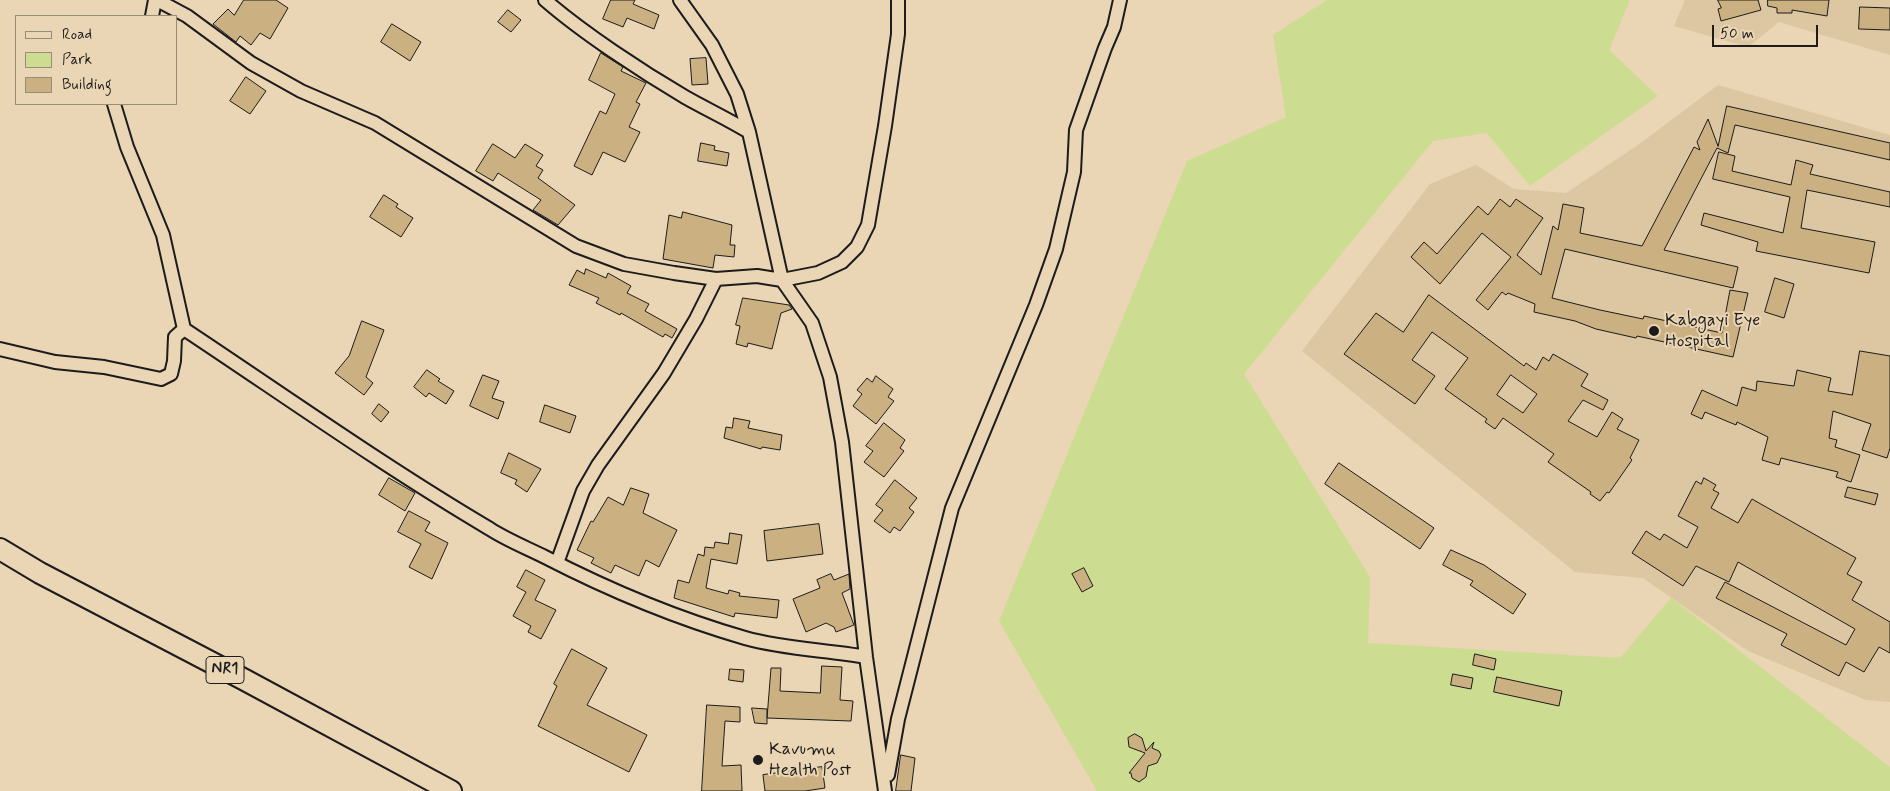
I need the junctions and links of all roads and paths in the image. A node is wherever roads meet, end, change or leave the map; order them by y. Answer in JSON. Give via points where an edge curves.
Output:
{"nodes":[{"id":1,"x":156,"y":0,"type":"edge"},
{"id":2,"x":546,"y":0,"type":"edge"},
{"id":3,"x":680,"y":0,"type":"edge"},
{"id":4,"x":898,"y":0,"type":"edge"},
{"id":5,"x":1120,"y":0,"type":"edge"},
{"id":6,"x":152,"y":15,"type":"edge"},
{"id":7,"x":114,"y":105,"type":"edge"},
{"id":8,"x":749,"y":132,"type":"junction"},
{"id":9,"x":716,"y":279,"type":"junction"},
{"id":10,"x":782,"y":280,"type":"junction"},
{"id":11,"x":184,"y":329,"type":"junction"},
{"id":12,"x":0,"y":349,"type":"edge"},
{"id":13,"x":0,"y":549,"type":"edge"},
{"id":14,"x":557,"y":563,"type":"junction"},
{"id":15,"x":866,"y":657,"type":"junction"},
{"id":16,"x":885,"y":789,"type":"edge"},
{"id":17,"x":451,"y":791,"type":"edge"}],
"edges":[{"from":1,"to":6,"type":"street"},
{"from":1,"to":9,"type":"street","via":[[187,16],[251,63],[302,91],[375,123],[576,246],[624,264]]},
{"from":2,"to":8,"type":"street","via":[[677,92]]},
{"from":3,"to":8,"type":"street","via":[[726,69]]},
{"from":4,"to":10,"type":"street","via":[[898,34],[868,225],[857,247],[842,262],[818,273]]},
{"from":5,"to":16,"type":"street","via":[[1114,28],[1076,130],[1074,172],[1056,249],[952,508],[898,719]]},
{"from":7,"to":11,"type":"street","via":[[127,147],[163,235]]},
{"from":8,"to":10,"type":"street"},
{"from":9,"to":10,"type":"street","via":[[757,276]]},
{"from":9,"to":14,"type":"street","via":[[664,373],[583,491]]},
{"from":10,"to":15,"type":"street","via":[[812,323],[838,411]]},
{"from":11,"to":12,"type":"street","via":[[175,337],[171,374],[161,379],[104,367],[55,362]]},
{"from":11,"to":14,"type":"street","via":[[443,500],[492,530]]},
{"from":13,"to":17,"type":"highway","number":"NR1","via":[[40,574]]},
{"from":14,"to":15,"type":"street","via":[[655,607],[746,638]]},
{"from":15,"to":16,"type":"street"}]}
